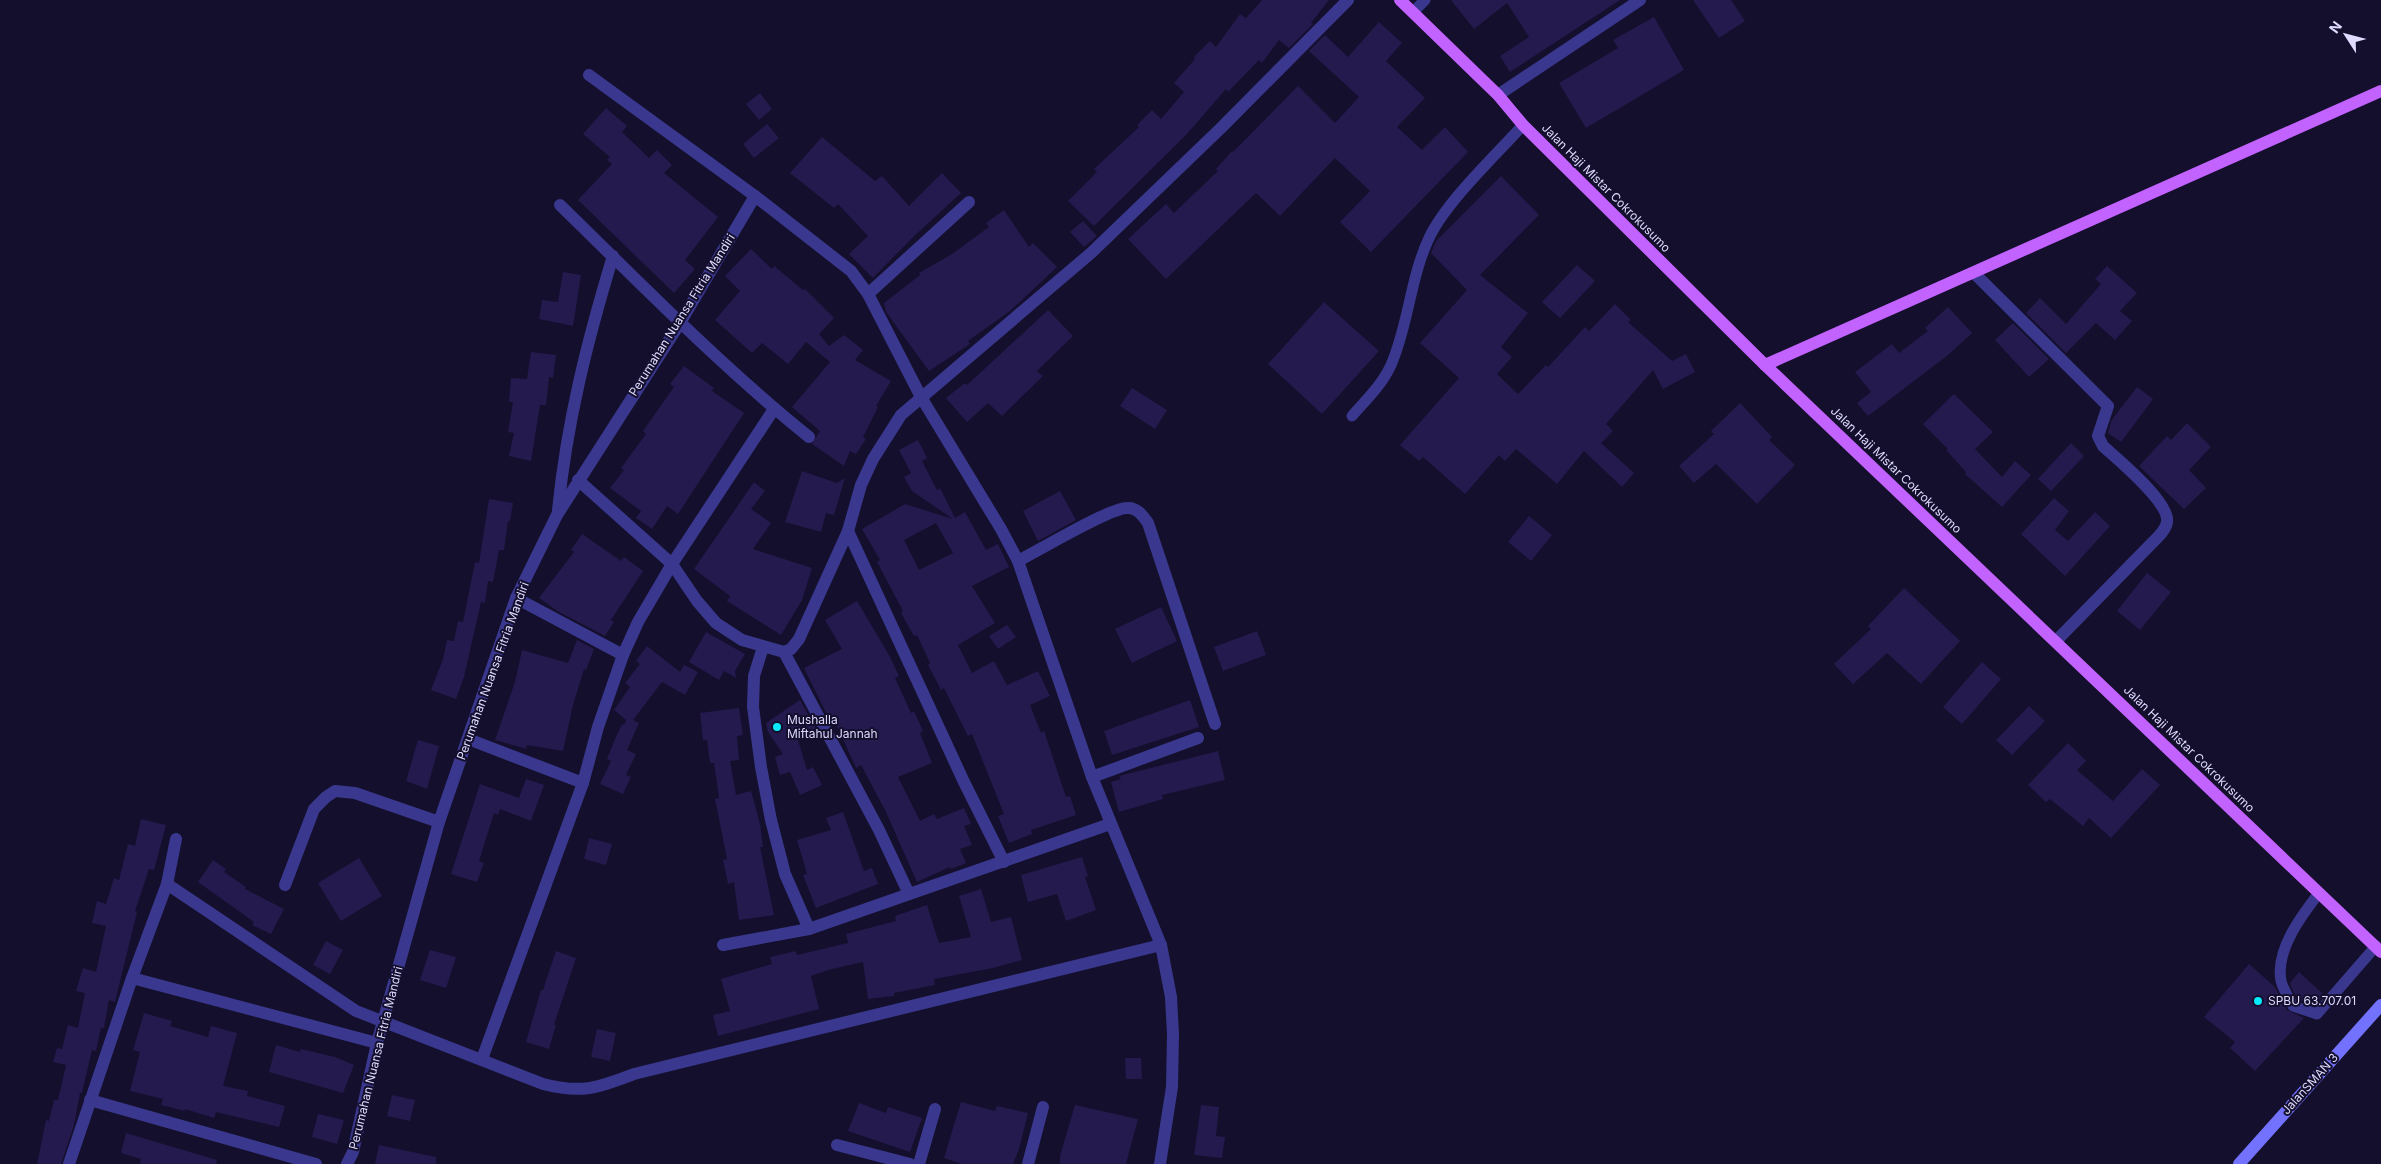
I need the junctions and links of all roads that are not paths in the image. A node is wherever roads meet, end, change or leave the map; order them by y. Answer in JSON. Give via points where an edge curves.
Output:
{"nodes":[{"id":1,"x":1348,"y":0,"type":"edge"},
{"id":2,"x":1400,"y":0,"type":"edge"},
{"id":3,"x":1425,"y":0,"type":"edge"},
{"id":4,"x":1640,"y":0,"type":"edge"},
{"id":5,"x":1413,"y":12,"type":"junction"},
{"id":6,"x":589,"y":75,"type":"dead end"},
{"id":7,"x":2381,"y":91,"type":"edge"},
{"id":8,"x":1498,"y":94,"type":"junction"},
{"id":9,"x":1523,"y":125,"type":"junction"},
{"id":10,"x":755,"y":196,"type":"junction"},
{"id":11,"x":969,"y":202,"type":"dead end"},
{"id":12,"x":560,"y":205,"type":"dead end"},
{"id":13,"x":613,"y":256,"type":"junction"},
{"id":14,"x":1974,"y":272,"type":"junction"},
{"id":15,"x":868,"y":294,"type":"junction"},
{"id":16,"x":680,"y":323,"type":"junction"},
{"id":17,"x":1765,"y":365,"type":"junction"},
{"id":18,"x":922,"y":397,"type":"junction"},
{"id":19,"x":774,"y":409,"type":"junction"},
{"id":20,"x":1352,"y":416,"type":"dead end"},
{"id":21,"x":809,"y":437,"type":"dead end"},
{"id":22,"x":578,"y":480,"type":"junction"},
{"id":23,"x":557,"y":515,"type":"junction"},
{"id":24,"x":848,"y":531,"type":"junction"},
{"id":25,"x":1018,"y":561,"type":"junction"},
{"id":26,"x":672,"y":564,"type":"junction"},
{"id":27,"x":516,"y":598,"type":"junction"},
{"id":28,"x":2056,"y":641,"type":"junction"},
{"id":29,"x":763,"y":647,"type":"junction"},
{"id":30,"x":784,"y":652,"type":"junction"},
{"id":31,"x":623,"y":655,"type":"junction"},
{"id":32,"x":1215,"y":724,"type":"dead end"},
{"id":33,"x":1198,"y":738,"type":"dead end"},
{"id":34,"x":468,"y":739,"type":"junction"},
{"id":35,"x":1092,"y":777,"type":"junction"},
{"id":36,"x":583,"y":783,"type":"junction"},
{"id":37,"x":439,"y":822,"type":"junction"},
{"id":38,"x":1110,"y":824,"type":"junction"},
{"id":39,"x":176,"y":838,"type":"dead end"},
{"id":40,"x":1004,"y":862,"type":"junction"},
{"id":41,"x":167,"y":884,"type":"junction"},
{"id":42,"x":285,"y":885,"type":"dead end"},
{"id":43,"x":2319,"y":893,"type":"junction"},
{"id":44,"x":909,"y":894,"type":"junction"},
{"id":45,"x":809,"y":929,"type":"junction"},
{"id":46,"x":723,"y":945,"type":"dead end"},
{"id":47,"x":1161,"y":945,"type":"junction"},
{"id":48,"x":2378,"y":949,"type":"edge"},
{"id":49,"x":132,"y":978,"type":"junction"},
{"id":50,"x":2381,"y":1005,"type":"edge"},
{"id":51,"x":384,"y":1023,"type":"junction"},
{"id":52,"x":377,"y":1043,"type":"junction"},
{"id":53,"x":482,"y":1059,"type":"junction"},
{"id":54,"x":90,"y":1100,"type":"junction"},
{"id":55,"x":1043,"y":1107,"type":"dead end"},
{"id":56,"x":935,"y":1109,"type":"dead end"},
{"id":57,"x":837,"y":1145,"type":"dead end"},
{"id":58,"x":69,"y":1164,"type":"edge"},
{"id":59,"x":316,"y":1164,"type":"edge"},
{"id":60,"x":347,"y":1164,"type":"edge"},
{"id":61,"x":910,"y":1164,"type":"edge"},
{"id":62,"x":919,"y":1164,"type":"edge"},
{"id":63,"x":1028,"y":1164,"type":"edge"},
{"id":64,"x":1160,"y":1164,"type":"edge"},
{"id":65,"x":2239,"y":1164,"type":"edge"}],
"edges":[{"from":1,"to":18,"type":"street","via":[[1222,128],[1091,253]]},
{"from":2,"to":5,"type":"main road","name":"Jalan Haji Mistar Cokrokusumo"},
{"from":3,"to":5,"type":"lane"},
{"from":4,"to":8,"type":"street"},
{"from":5,"to":8,"type":"main road","name":"Jalan Haji Mistar Cokrokusumo"},
{"from":6,"to":10,"type":"street"},
{"from":7,"to":14,"type":"main road"},
{"from":8,"to":9,"type":"main road","name":"Jalan Haji Mistar Cokrokusumo"},
{"from":9,"to":17,"type":"main road","name":"Jalan Haji Mistar Cokrokusumo"},
{"from":9,"to":20,"type":"lane","via":[[1448,208],[1430,236],[1391,365],[1377,388]]},
{"from":10,"to":15,"type":"street","via":[[841,262]]},
{"from":10,"to":16,"type":"street","name":"Perumahan Nuansa Fitria Mandiri"},
{"from":11,"to":15,"type":"street"},
{"from":12,"to":13,"type":"street"},
{"from":13,"to":16,"type":"street"},
{"from":13,"to":23,"type":"street","via":[[586,344],[562,466]]},
{"from":14,"to":17,"type":"main road"},
{"from":14,"to":28,"type":"street","via":[[2108,406],[2098,436],[2102,446],[2155,496],[2166,511],[2165,529]]},
{"from":15,"to":18,"type":"street"},
{"from":16,"to":19,"type":"street"},
{"from":16,"to":22,"type":"street","name":"Perumahan Nuansa Fitria Mandiri"},
{"from":17,"to":28,"type":"main road","name":"Jalan Haji Mistar Cokrokusumo"},
{"from":18,"to":24,"type":"street","via":[[901,415],[873,459],[861,485]]},
{"from":18,"to":25,"type":"street"},
{"from":19,"to":21,"type":"street"},
{"from":19,"to":26,"type":"street"},
{"from":22,"to":23,"type":"street","name":"Perumahan Nuansa Fitria Mandiri"},
{"from":22,"to":26,"type":"street"},
{"from":23,"to":27,"type":"street","name":"Perumahan Nuansa Fitria Mandiri"},
{"from":24,"to":30,"type":"street","via":[[799,639]]},
{"from":24,"to":40,"type":"street"},
{"from":25,"to":32,"type":"street","via":[[1108,514],[1127,508],[1137,510],[1148,523]]},
{"from":25,"to":35,"type":"street"},
{"from":26,"to":29,"type":"street","via":[[716,623],[742,640]]},
{"from":26,"to":31,"type":"street"},
{"from":27,"to":31,"type":"street"},
{"from":27,"to":34,"type":"street","name":"Perumahan Nuansa Fitria Mandiri"},
{"from":28,"to":43,"type":"main road","name":"Jalan Haji Mistar Cokrokusumo"},
{"from":29,"to":30,"type":"street"},
{"from":29,"to":45,"type":"street","via":[[754,676],[761,767],[785,874]]},
{"from":30,"to":44,"type":"street","via":[[879,830]]},
{"from":31,"to":36,"type":"street","via":[[608,694]]},
{"from":33,"to":35,"type":"street"},
{"from":34,"to":36,"type":"street"},
{"from":34,"to":37,"type":"street","name":"Perumahan Nuansa Fitria Mandiri"},
{"from":35,"to":38,"type":"street"},
{"from":36,"to":53,"type":"street"},
{"from":37,"to":42,"type":"street","via":[[354,793],[335,791],[314,809]]},
{"from":37,"to":51,"type":"street","name":"Perumahan Nuansa Fitria Mandiri"},
{"from":38,"to":40,"type":"street"},
{"from":38,"to":47,"type":"street"},
{"from":39,"to":41,"type":"street"},
{"from":40,"to":44,"type":"street"},
{"from":41,"to":49,"type":"street"},
{"from":41,"to":51,"type":"street","via":[[356,1011]]},
{"from":43,"to":48,"type":"main road","name":"Jalan Haji Mistar Cokrokusumo"},
{"from":43,"to":48,"type":"lane","via":[[2292,935],[2282,958],[2281,980],[2293,1006],[2317,1014]]},
{"from":44,"to":45,"type":"street"},
{"from":45,"to":46,"type":"street"},
{"from":47,"to":53,"type":"street","via":[[634,1074],[585,1090],[543,1084]]},
{"from":47,"to":64,"type":"street","via":[[1171,997],[1173,1034],[1172,1087]]},
{"from":49,"to":52,"type":"street"},
{"from":49,"to":54,"type":"street"},
{"from":50,"to":65,"type":"street","name":"JalanSMAN 3"},
{"from":51,"to":52,"type":"street","name":"Perumahan Nuansa Fitria Mandiri"},
{"from":51,"to":53,"type":"street"},
{"from":52,"to":60,"type":"street","name":"Perumahan Nuansa Fitria Mandiri"},
{"from":54,"to":58,"type":"street"},
{"from":54,"to":59,"type":"street"},
{"from":55,"to":63,"type":"street"},
{"from":56,"to":62,"type":"street"},
{"from":57,"to":61,"type":"street"}]}
